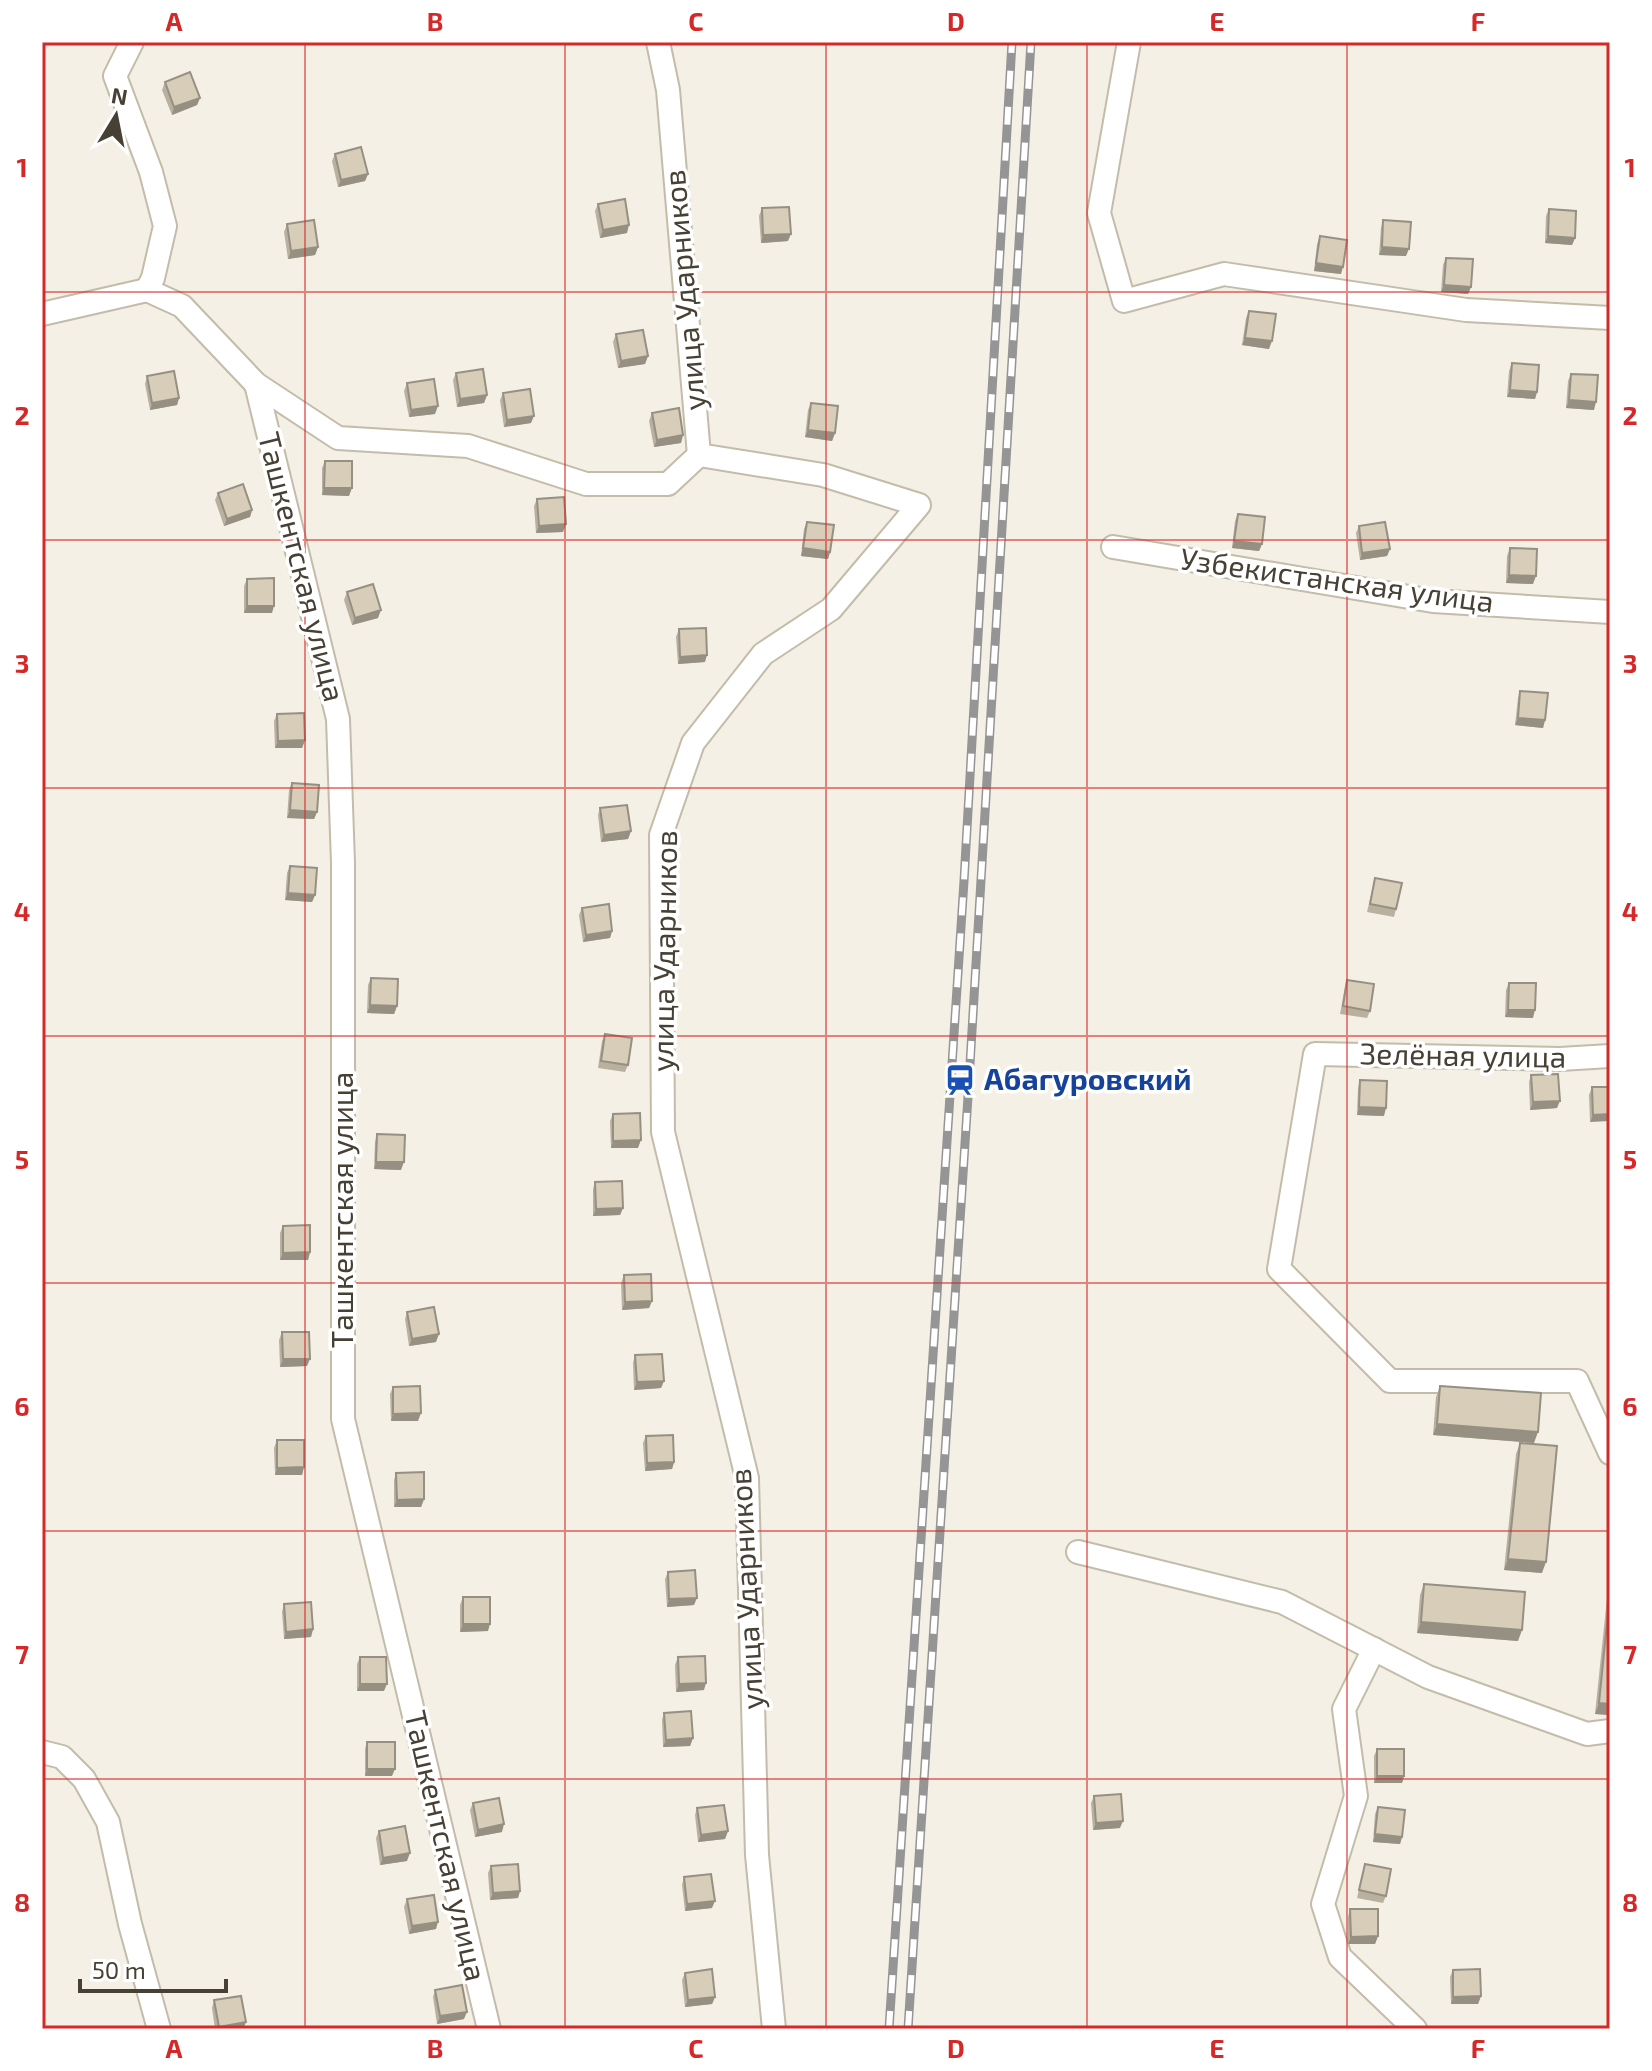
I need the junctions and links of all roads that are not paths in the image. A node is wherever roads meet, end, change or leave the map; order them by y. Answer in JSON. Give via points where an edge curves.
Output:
{"nodes":[{"id":1,"x":132,"y":42,"type":"edge"},
{"id":2,"x":658,"y":42,"type":"edge"},
{"id":3,"x":1129,"y":42,"type":"edge"},
{"id":4,"x":147,"y":290,"type":"junction"},
{"id":5,"x":42,"y":314,"type":"edge"},
{"id":6,"x":1610,"y":318,"type":"edge"},
{"id":7,"x":256,"y":384,"type":"junction"},
{"id":8,"x":699,"y":455,"type":"junction"},
{"id":9,"x":1113,"y":547,"type":"dead end"},
{"id":10,"x":1610,"y":612,"type":"edge"},
{"id":11,"x":1610,"y":1056,"type":"edge"},
{"id":12,"x":1610,"y":1453,"type":"edge"},
{"id":13,"x":1078,"y":1552,"type":"dead end"},
{"id":14,"x":1374,"y":1649,"type":"junction"},
{"id":15,"x":1610,"y":1731,"type":"edge"},
{"id":16,"x":42,"y":1752,"type":"edge"},
{"id":17,"x":159,"y":2029,"type":"edge"},
{"id":18,"x":489,"y":2029,"type":"edge"},
{"id":19,"x":774,"y":2029,"type":"edge"},
{"id":20,"x":1415,"y":2029,"type":"edge"}],
"edges":[{"from":1,"to":4,"type":"street","via":[[115,76],[165,226]]},
{"from":2,"to":8,"type":"street","name":"улица Ударников","via":[[668,90]]},
{"from":3,"to":6,"type":"street","via":[[1099,213],[1124,301],[1224,274],[1466,310]]},
{"from":4,"to":5,"type":"street"},
{"from":4,"to":7,"type":"street","via":[[182,306]]},
{"from":7,"to":8,"type":"street","via":[[338,438],[468,446],[586,484],[668,484]]},
{"from":7,"to":18,"type":"street","name":"Ташкентская улица","via":[[338,719],[343,1419]]},
{"from":8,"to":19,"type":"street","name":"улица Ударников","via":[[823,475],[919,505],[831,609],[763,654],[693,743],[661,835],[663,1132],[747,1478],[757,1855]]},
{"from":9,"to":10,"type":"street","name":"Узбекистанская улица","via":[[1433,601]]},
{"from":11,"to":12,"type":"street","name":"Зелёная улица","via":[[1315,1054],[1279,1269],[1390,1381],[1577,1381]]},
{"from":13,"to":14,"type":"street","via":[[1282,1602]]},
{"from":14,"to":15,"type":"street","via":[[1428,1677],[1587,1734]]},
{"from":14,"to":20,"type":"street","via":[[1344,1709],[1356,1796],[1323,1904],[1340,1957]]},
{"from":16,"to":17,"type":"street","via":[[62,1757],[84,1779],[108,1822]]}]}
